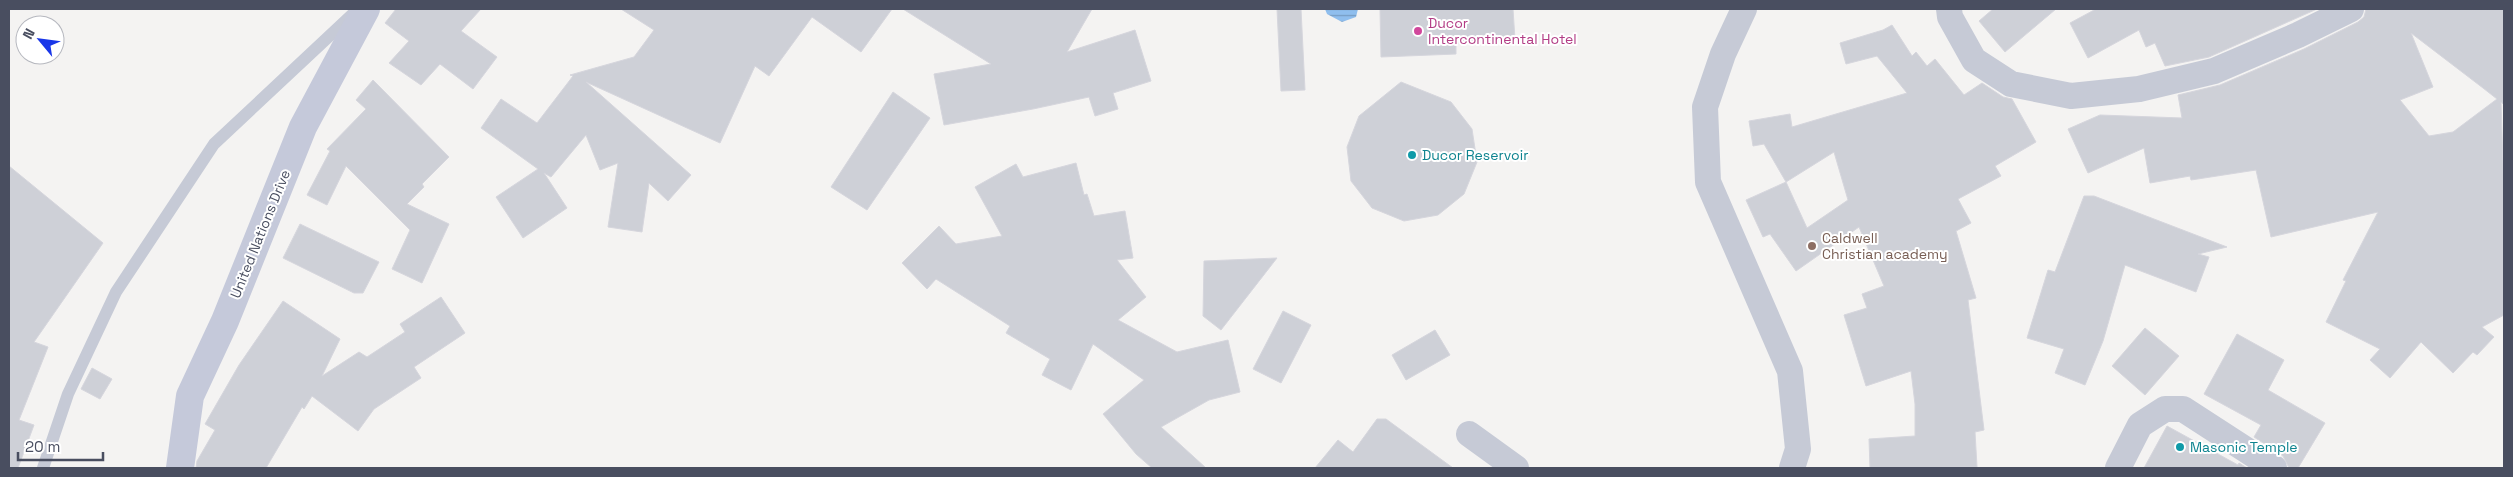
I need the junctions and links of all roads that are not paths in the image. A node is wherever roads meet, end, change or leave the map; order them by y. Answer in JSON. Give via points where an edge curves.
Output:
{"nodes":[{"id":1,"x":358,"y":9,"type":"edge"},
{"id":2,"x":366,"y":9,"type":"edge"},
{"id":3,"x":1744,"y":9,"type":"edge"},
{"id":4,"x":1949,"y":9,"type":"edge"},
{"id":5,"x":2351,"y":9,"type":"edge"},
{"id":6,"x":1468,"y":434,"type":"dead end"},
{"id":7,"x":43,"y":468,"type":"edge"},
{"id":8,"x":180,"y":468,"type":"edge"},
{"id":9,"x":1516,"y":468,"type":"edge"},
{"id":10,"x":1792,"y":468,"type":"edge"},
{"id":11,"x":2118,"y":468,"type":"edge"},
{"id":12,"x":2274,"y":468,"type":"edge"}],
"edges":[{"from":1,"to":7,"type":"lane","via":[[214,144],[116,292],[68,394]]},
{"from":2,"to":8,"type":"main road","name":"United Nations Drive","via":[[303,127],[225,321],[190,396]]},
{"from":3,"to":10,"type":"street","via":[[1723,54],[1705,107],[1708,182],[1790,371],[1798,449]]},
{"from":4,"to":5,"type":"street","via":[[1950,17],[1974,60],[2011,84],[2071,96],[2139,89],[2214,71]]},
{"from":6,"to":9,"type":"street"},
{"from":11,"to":12,"type":"street","via":[[2140,425],[2165,410],[2183,409]]}]}
